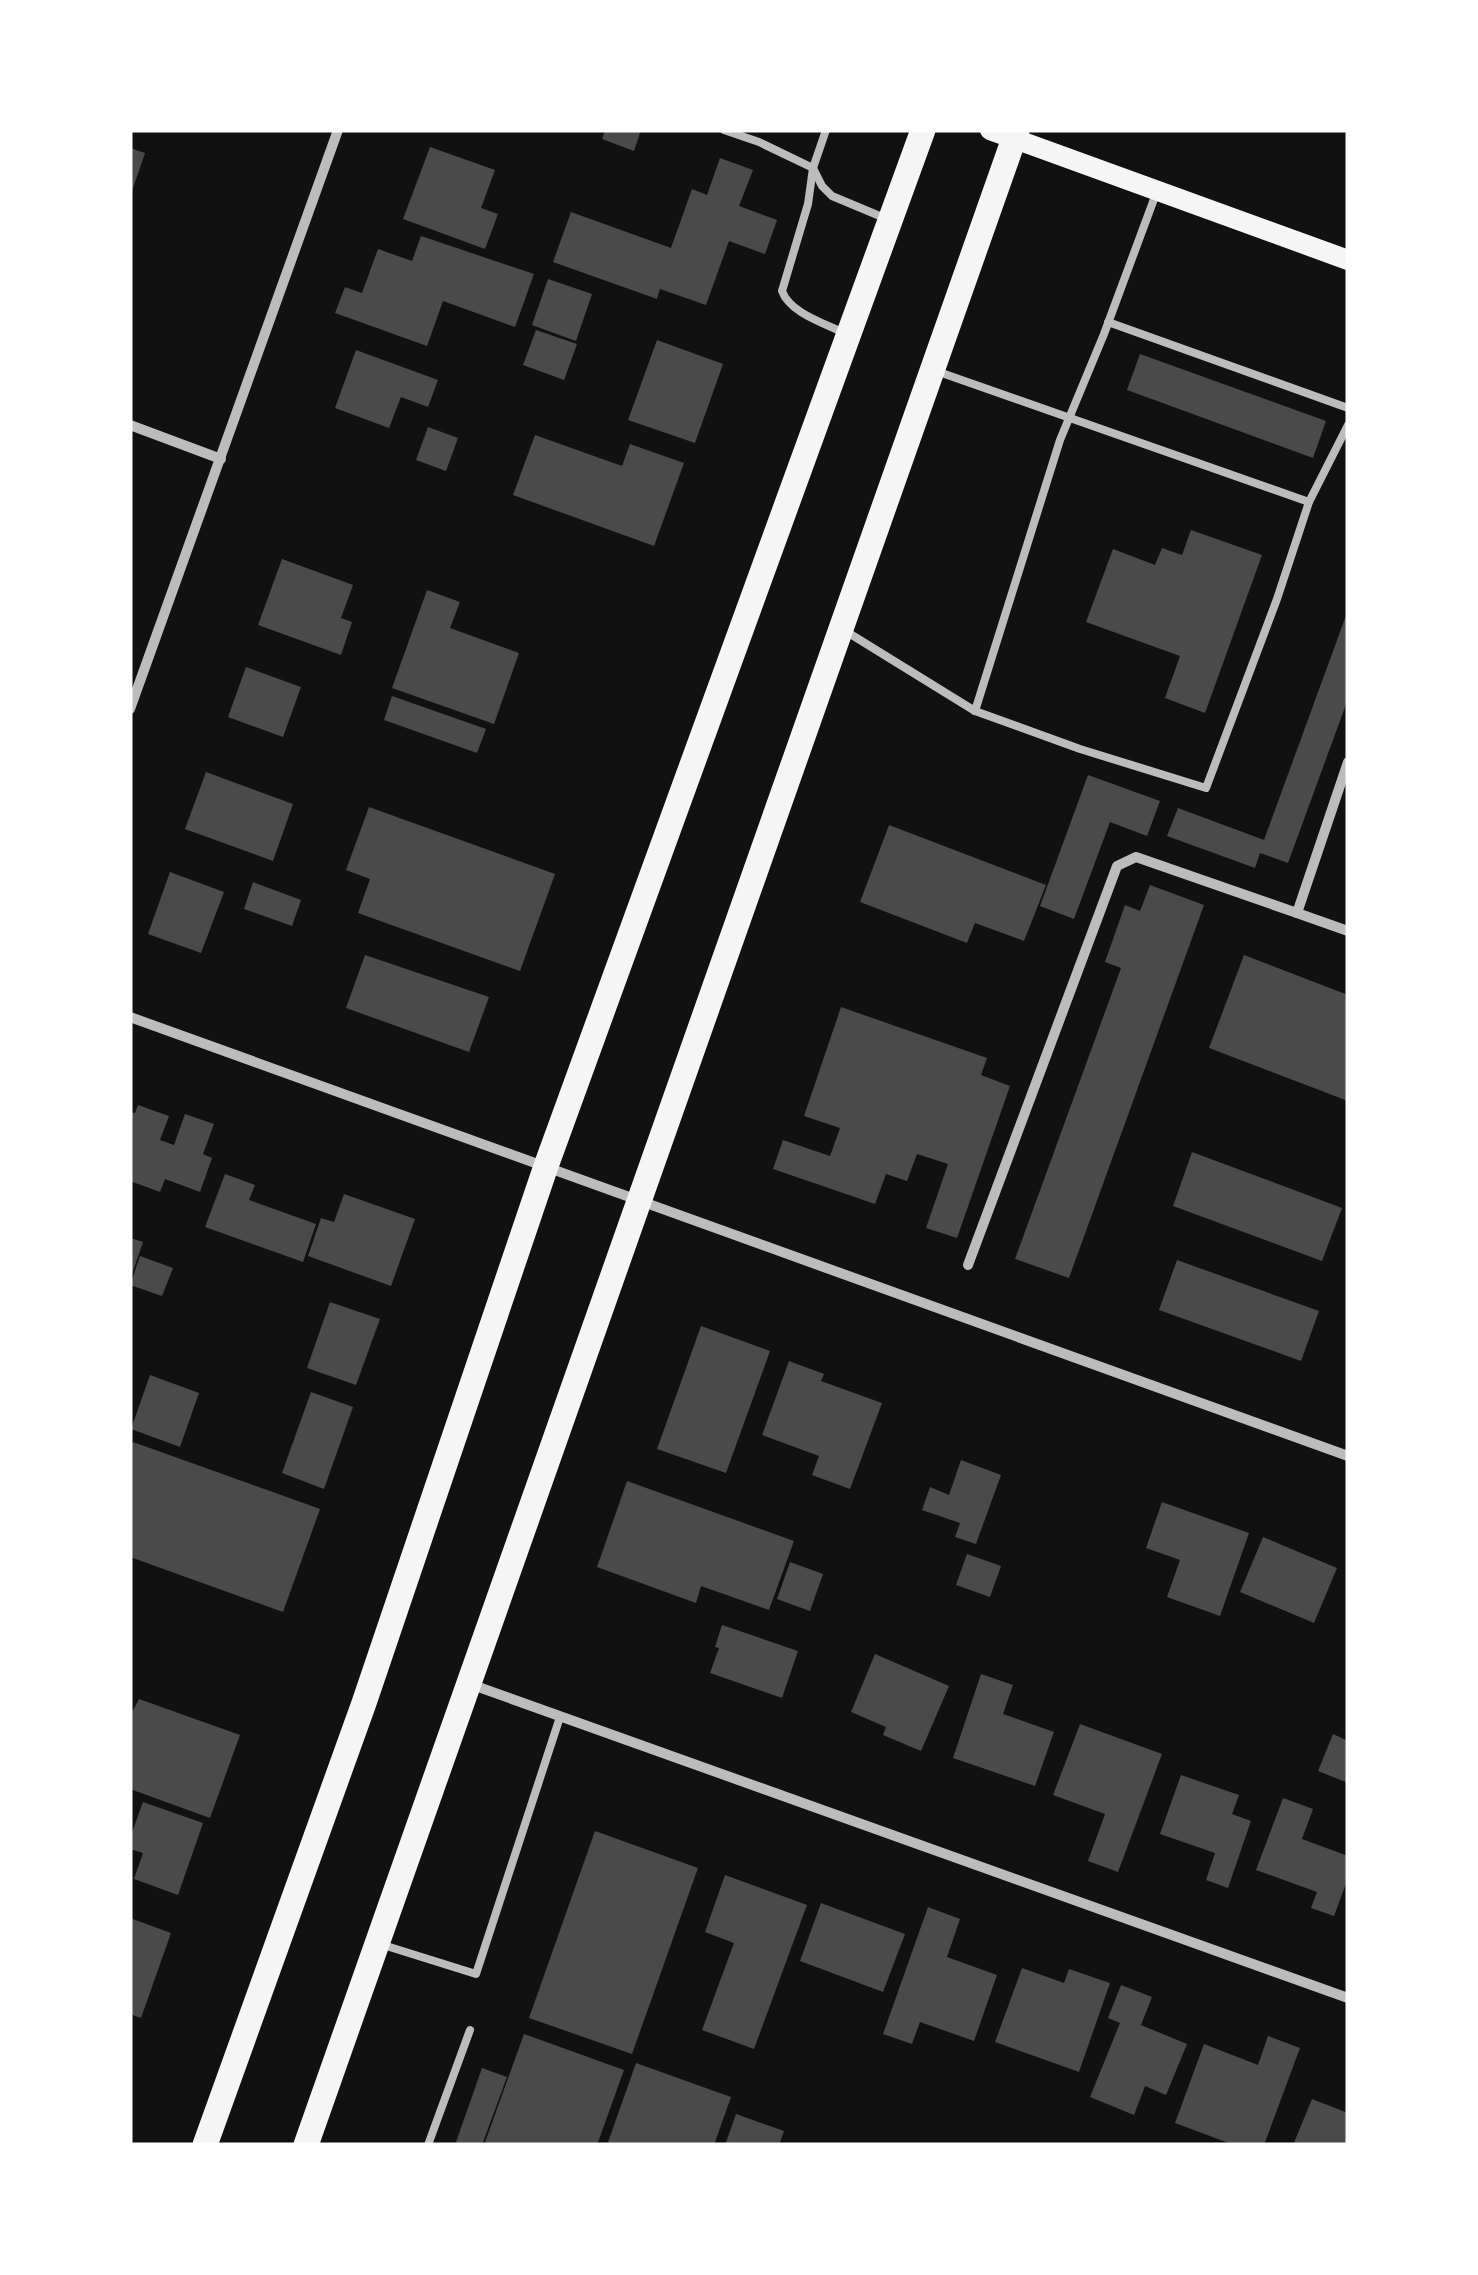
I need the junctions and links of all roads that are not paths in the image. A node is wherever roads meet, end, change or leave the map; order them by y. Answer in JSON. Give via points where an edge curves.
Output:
{"nodes":[{"id":1,"x":338,"y":130,"type":"edge"},
{"id":2,"x":724,"y":130,"type":"edge"},
{"id":3,"x":826,"y":130,"type":"edge"},
{"id":4,"x":923,"y":130,"type":"edge"},
{"id":5,"x":735,"y":132,"type":"edge"},
{"id":6,"x":1007,"y":133,"type":"edge"},
{"id":7,"x":813,"y":168,"type":"junction"},
{"id":8,"x":1158,"y":189,"type":"junction"},
{"id":9,"x":890,"y":220,"type":"junction"},
{"id":10,"x":1348,"y":260,"type":"edge"},
{"id":11,"x":1108,"y":322,"type":"junction"},
{"id":12,"x":848,"y":336,"type":"junction"},
{"id":13,"x":932,"y":369,"type":"junction"},
{"id":14,"x":1348,"y":408,"type":"edge"},
{"id":15,"x":1069,"y":418,"type":"junction"},
{"id":16,"x":130,"y":425,"type":"edge"},
{"id":17,"x":1348,"y":425,"type":"edge"},
{"id":18,"x":221,"y":459,"type":"junction"},
{"id":19,"x":1309,"y":502,"type":"junction"},
{"id":20,"x":841,"y":628,"type":"junction"},
{"id":21,"x":130,"y":708,"type":"edge"},
{"id":22,"x":975,"y":711,"type":"junction"},
{"id":23,"x":1348,"y":762,"type":"edge"},
{"id":24,"x":1297,"y":913,"type":"junction"},
{"id":25,"x":1348,"y":931,"type":"edge"},
{"id":26,"x":130,"y":1017,"type":"edge"},
{"id":27,"x":546,"y":1166,"type":"junction"},
{"id":28,"x":638,"y":1198,"type":"junction"},
{"id":29,"x":968,"y":1264,"type":"dead end"},
{"id":30,"x":1348,"y":1456,"type":"edge"},
{"id":31,"x":470,"y":1684,"type":"junction"},
{"id":32,"x":560,"y":1717,"type":"junction"},
{"id":33,"x":376,"y":1942,"type":"junction"},
{"id":34,"x":1348,"y":1998,"type":"edge"},
{"id":35,"x":470,"y":2030,"type":"dead end"},
{"id":36,"x":206,"y":2145,"type":"edge"},
{"id":37,"x":306,"y":2145,"type":"edge"},
{"id":38,"x":428,"y":2145,"type":"edge"}],
"edges":[{"from":1,"to":18,"type":"street"},
{"from":2,"to":5,"type":"lane"},
{"from":3,"to":7,"type":"lane"},
{"from":4,"to":9,"type":"main road"},
{"from":5,"to":7,"type":"lane"},
{"from":6,"to":8,"type":"main road"},
{"from":6,"to":13,"type":"main road"},
{"from":7,"to":9,"type":"lane","via":[[832,196]]},
{"from":7,"to":12,"type":"lane","via":[[782,291],[799,310]]},
{"from":8,"to":10,"type":"main road"},
{"from":8,"to":11,"type":"lane"},
{"from":9,"to":12,"type":"main road"},
{"from":11,"to":14,"type":"lane"},
{"from":11,"to":15,"type":"lane"},
{"from":12,"to":27,"type":"main road"},
{"from":13,"to":15,"type":"lane"},
{"from":13,"to":20,"type":"main road"},
{"from":15,"to":19,"type":"lane"},
{"from":15,"to":22,"type":"lane"},
{"from":16,"to":18,"type":"street"},
{"from":17,"to":19,"type":"lane"},
{"from":18,"to":21,"type":"street"},
{"from":19,"to":22,"type":"lane","via":[[1206,788]]},
{"from":20,"to":22,"type":"lane"},
{"from":20,"to":28,"type":"main road"},
{"from":23,"to":24,"type":"street"},
{"from":24,"to":25,"type":"street"},
{"from":24,"to":29,"type":"street","via":[[1136,857],[1116,866]]},
{"from":26,"to":27,"type":"street"},
{"from":27,"to":28,"type":"street"},
{"from":27,"to":36,"type":"main road"},
{"from":28,"to":30,"type":"street"},
{"from":28,"to":31,"type":"main road"},
{"from":31,"to":32,"type":"street"},
{"from":31,"to":33,"type":"main road"},
{"from":32,"to":33,"type":"lane","via":[[476,1974]]},
{"from":32,"to":34,"type":"street"},
{"from":33,"to":37,"type":"main road"},
{"from":35,"to":38,"type":"lane"}]}
